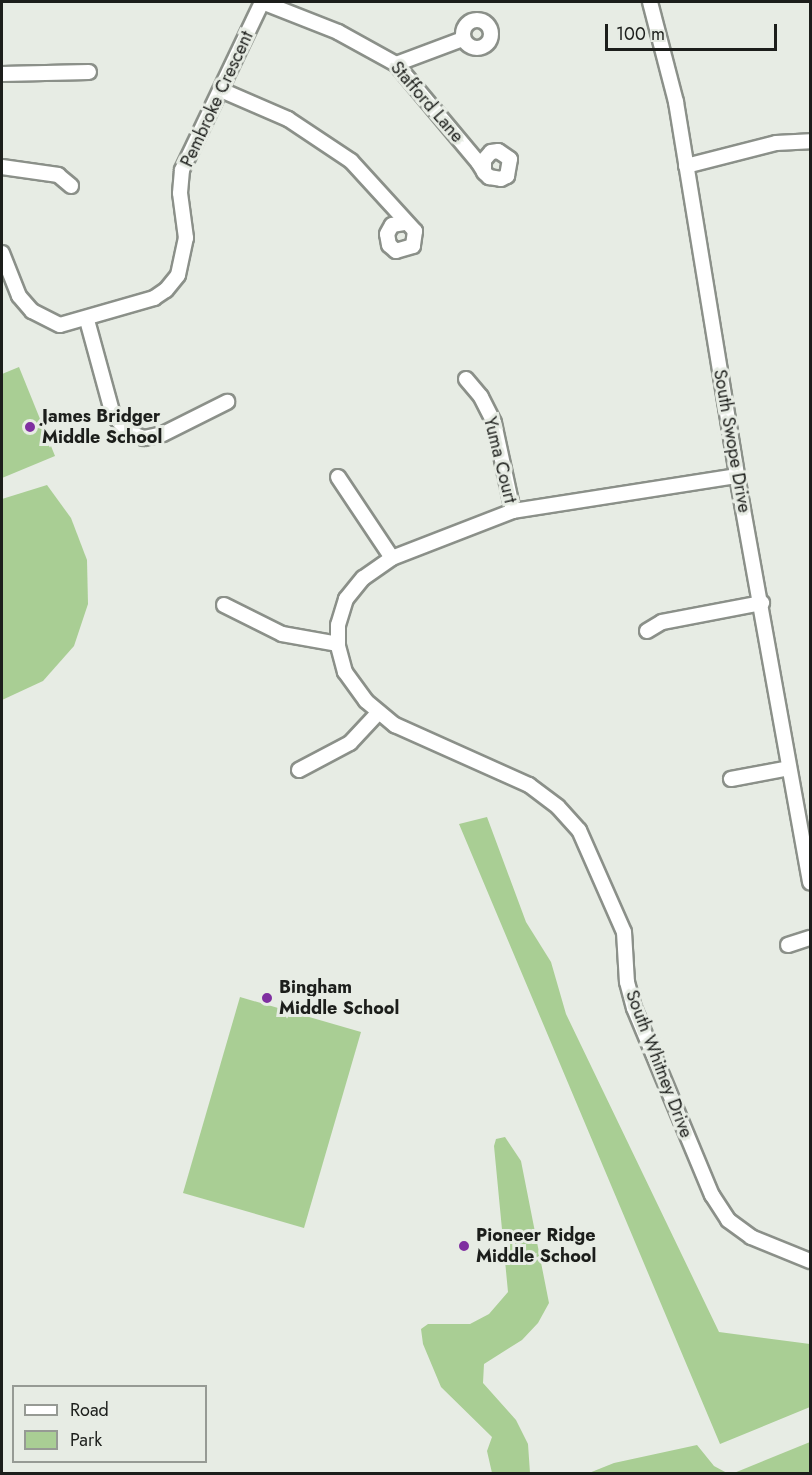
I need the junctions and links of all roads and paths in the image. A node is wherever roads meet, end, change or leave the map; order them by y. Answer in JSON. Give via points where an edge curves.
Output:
{"nodes":[{"id":1,"x":262,"y":2,"type":"edge"},
{"id":2,"x":650,"y":2,"type":"edge"},
{"id":3,"x":464,"y":39,"type":"dead end"},
{"id":4,"x":396,"y":63,"type":"junction"},
{"id":5,"x":89,"y":72,"type":"dead end"},
{"id":6,"x":2,"y":74,"type":"edge"},
{"id":7,"x":221,"y":90,"type":"junction"},
{"id":8,"x":810,"y":141,"type":"edge"},
{"id":9,"x":686,"y":166,"type":"junction"},
{"id":10,"x":2,"y":167,"type":"edge"},
{"id":11,"x":484,"y":172,"type":"dead end"},
{"id":12,"x":71,"y":186,"type":"dead end"},
{"id":13,"x":404,"y":223,"type":"dead end"},
{"id":14,"x":2,"y":253,"type":"edge"},
{"id":15,"x":87,"y":320,"type":"junction"},
{"id":16,"x":466,"y":379,"type":"dead end"},
{"id":17,"x":227,"y":402,"type":"dead end"},
{"id":18,"x":737,"y":476,"type":"junction"},
{"id":19,"x":338,"y":477,"type":"dead end"},
{"id":20,"x":513,"y":512,"type":"junction"},
{"id":21,"x":392,"y":558,"type":"junction"},
{"id":22,"x":762,"y":603,"type":"junction"},
{"id":23,"x":224,"y":604,"type":"dead end"},
{"id":24,"x":647,"y":631,"type":"dead end"},
{"id":25,"x":338,"y":644,"type":"junction"},
{"id":26,"x":379,"y":712,"type":"junction"},
{"id":27,"x":789,"y":768,"type":"junction"},
{"id":28,"x":298,"y":770,"type":"dead end"},
{"id":29,"x":730,"y":779,"type":"dead end"},
{"id":30,"x":810,"y":882,"type":"edge"},
{"id":31,"x":810,"y":938,"type":"edge"},
{"id":32,"x":788,"y":945,"type":"dead end"},
{"id":33,"x":810,"y":1261,"type":"edge"}],
"edges":[{"from":1,"to":4,"type":"street","name":"Stafford Lane","via":[[338,32]]},
{"from":1,"to":7,"type":"street","name":"Pembroke Crescent"},
{"from":2,"to":9,"type":"street","name":"South Swope Drive","via":[[676,102]]},
{"from":3,"to":4,"type":"street"},
{"from":4,"to":11,"type":"street","name":"Stafford Lane"},
{"from":5,"to":6,"type":"street"},
{"from":7,"to":13,"type":"street","via":[[321,138],[371,181]]},
{"from":7,"to":15,"type":"street","name":"Pembroke Crescent","via":[[182,170],[180,193],[186,238],[178,275],[154,298]]},
{"from":8,"to":9,"type":"street","via":[[776,143]]},
{"from":9,"to":18,"type":"street","name":"South Swope Drive"},
{"from":10,"to":12,"type":"street","via":[[58,175]]},
{"from":14,"to":15,"type":"street","name":"Pembroke Crescent","via":[[19,296],[32,311],[60,325]]},
{"from":15,"to":17,"type":"street","via":[[113,415],[130,433],[144,438],[163,434]]},
{"from":16,"to":20,"type":"street","name":"Yuma Court","via":[[494,423]]},
{"from":18,"to":20,"type":"street","name":"South Whitney Drive"},
{"from":18,"to":22,"type":"street","name":"South Swope Drive"},
{"from":19,"to":21,"type":"street"},
{"from":20,"to":21,"type":"street","name":"South Whitney Drive"},
{"from":21,"to":25,"type":"street","name":"South Whitney Drive","via":[[375,567],[346,599],[338,625]]},
{"from":22,"to":24,"type":"street","via":[[662,622]]},
{"from":22,"to":27,"type":"street","name":"South Swope Drive"},
{"from":23,"to":25,"type":"street","via":[[282,634]]},
{"from":25,"to":26,"type":"street","name":"South Whitney Drive","via":[[345,672]]},
{"from":26,"to":28,"type":"street","via":[[350,743]]},
{"from":26,"to":33,"type":"street","name":"South Whitney Drive","via":[[418,738],[529,785],[558,807],[579,831],[624,932],[627,982],[634,1008],[712,1195],[728,1220],[751,1237]]},
{"from":27,"to":29,"type":"street"},
{"from":27,"to":30,"type":"street","name":"South Swope Drive"},
{"from":31,"to":32,"type":"street"}]}
